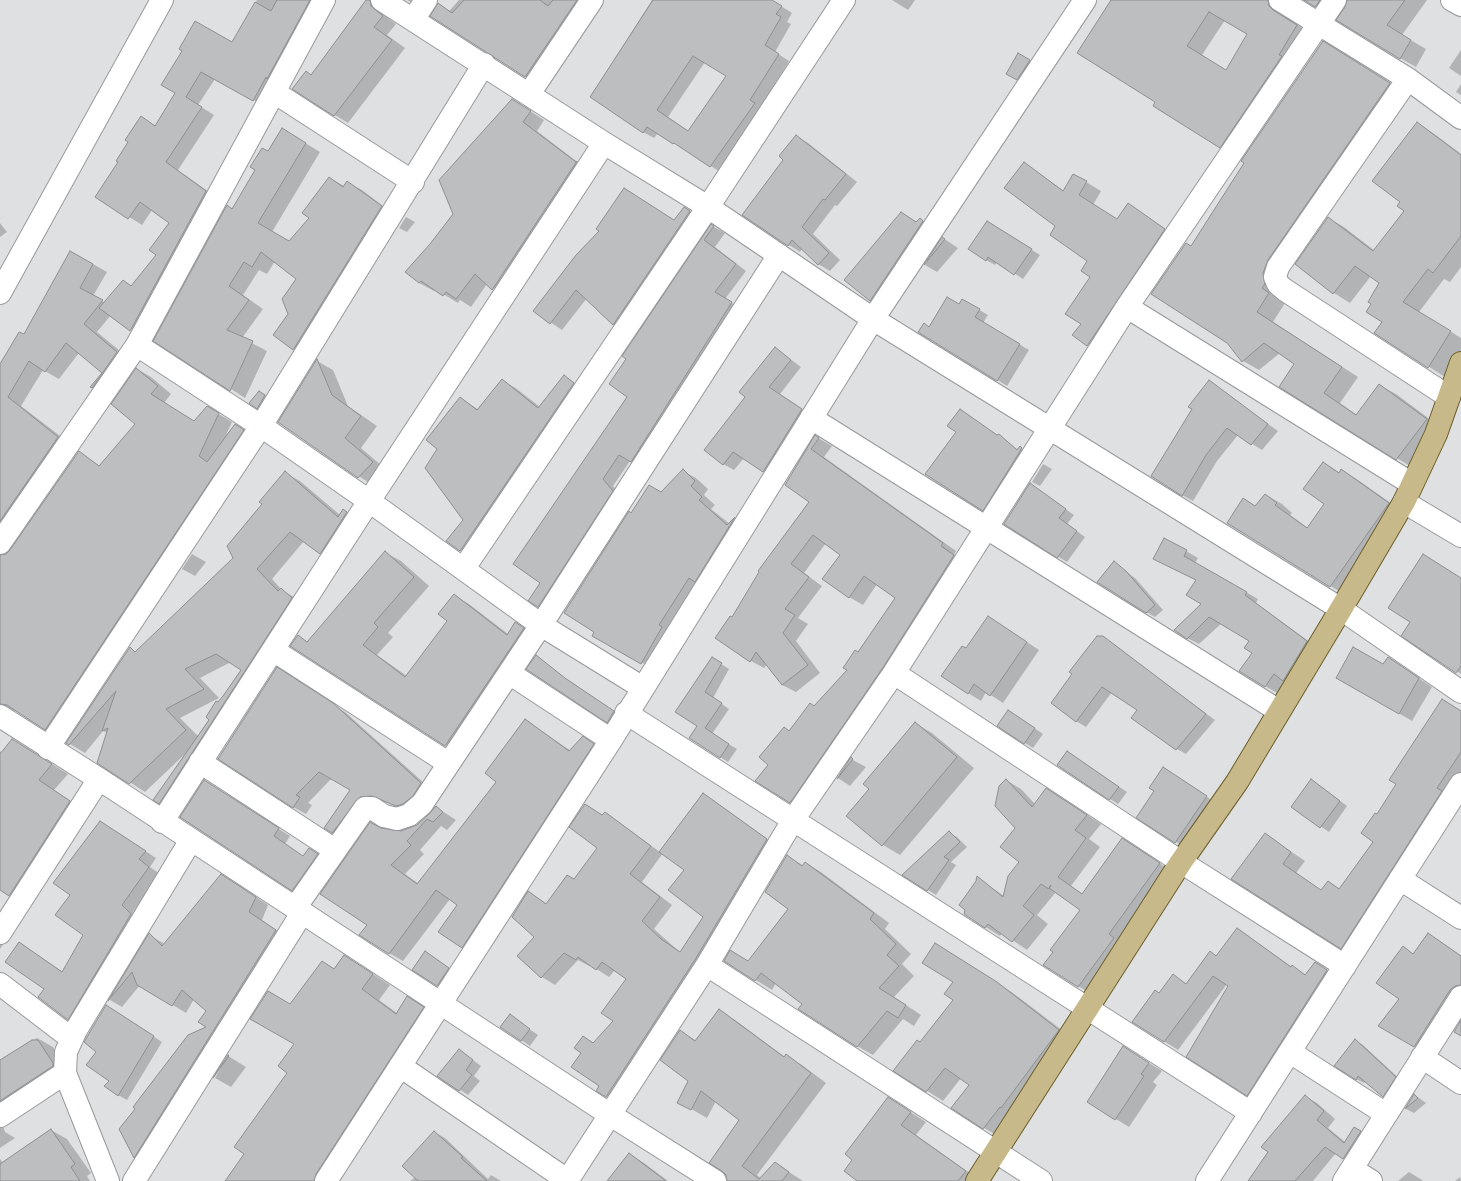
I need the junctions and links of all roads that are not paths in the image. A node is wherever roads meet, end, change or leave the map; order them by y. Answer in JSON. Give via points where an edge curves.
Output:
{"nodes":[{"id":1,"x":162,"y":0,"type":"edge"},
{"id":2,"x":324,"y":0,"type":"edge"},
{"id":3,"x":382,"y":0,"type":"edge"},
{"id":4,"x":426,"y":0,"type":"edge"},
{"id":5,"x":592,"y":0,"type":"edge"},
{"id":6,"x":844,"y":0,"type":"edge"},
{"id":7,"x":1086,"y":0,"type":"edge"},
{"id":8,"x":1280,"y":0,"type":"edge"},
{"id":9,"x":1335,"y":0,"type":"edge"},
{"id":10,"x":1452,"y":0,"type":"edge"},
{"id":11,"x":1461,"y":5,"type":"edge"},
{"id":12,"x":413,"y":20,"type":"junction"},
{"id":13,"x":1321,"y":24,"type":"junction"},
{"id":14,"x":484,"y":64,"type":"junction"},
{"id":15,"x":1408,"y":78,"type":"junction"},
{"id":16,"x":274,"y":92,"type":"junction"},
{"id":17,"x":529,"y":94,"type":"junction"},
{"id":18,"x":1461,"y":118,"type":"edge"},
{"id":19,"x":604,"y":143,"type":"junction"},
{"id":20,"x":412,"y":182,"type":"junction"},
{"id":21,"x":708,"y":207,"type":"junction"},
{"id":22,"x":779,"y":255,"type":"junction"},
{"id":23,"x":0,"y":293,"type":"edge"},
{"id":24,"x":1127,"y":307,"type":"junction"},
{"id":25,"x":873,"y":319,"type":"junction"},
{"id":26,"x":137,"y":345,"type":"junction"},
{"id":27,"x":1456,"y":382,"type":"edge"},
{"id":28,"x":811,"y":418,"type":"junction"},
{"id":29,"x":261,"y":426,"type":"junction"},
{"id":30,"x":1049,"y":429,"type":"junction"},
{"id":31,"x":1408,"y":493,"type":"junction"},
{"id":32,"x":369,"y":500,"type":"junction"},
{"id":33,"x":987,"y":528,"type":"junction"},
{"id":34,"x":1461,"y":536,"type":"edge"},
{"id":35,"x":0,"y":543,"type":"edge"},
{"id":36,"x":464,"y":568,"type":"junction"},
{"id":37,"x":1341,"y":609,"type":"junction"},
{"id":38,"x":541,"y":625,"type":"junction"},
{"id":39,"x":273,"y":650,"type":"junction"},
{"id":40,"x":509,"y":673,"type":"junction"},
{"id":41,"x":894,"y":673,"type":"junction"},
{"id":42,"x":643,"y":688,"type":"junction"},
{"id":43,"x":1461,"y":692,"type":"edge"},
{"id":44,"x":1279,"y":712,"type":"junction"},
{"id":45,"x":626,"y":713,"type":"junction"},
{"id":46,"x":0,"y":716,"type":"edge"},
{"id":47,"x":610,"y":740,"type":"junction"},
{"id":48,"x":48,"y":748,"type":"junction"},
{"id":49,"x":200,"y":762,"type":"junction"},
{"id":50,"x":448,"y":762,"type":"junction"},
{"id":51,"x":99,"y":779,"type":"junction"},
{"id":52,"x":1461,"y":784,"type":"edge"},
{"id":53,"x":793,"y":820,"type":"junction"},
{"id":54,"x":162,"y":822,"type":"junction"},
{"id":55,"x":191,"y":840,"type":"junction"},
{"id":56,"x":335,"y":850,"type":"junction"},
{"id":57,"x":1181,"y":862,"type":"junction"},
{"id":58,"x":1400,"y":879,"type":"junction"},
{"id":59,"x":8,"y":901,"type":"edge"},
{"id":60,"x":298,"y":910,"type":"junction"},
{"id":61,"x":1461,"y":918,"type":"edge"},
{"id":62,"x":0,"y":934,"type":"edge"},
{"id":63,"x":707,"y":965,"type":"junction"},
{"id":64,"x":1345,"y":966,"type":"junction"},
{"id":65,"x":0,"y":984,"type":"edge"},
{"id":66,"x":1461,"y":997,"type":"edge"},
{"id":67,"x":440,"y":1003,"type":"junction"},
{"id":68,"x":1086,"y":1009,"type":"junction"},
{"id":69,"x":72,"y":1039,"type":"junction"},
{"id":70,"x":1290,"y":1052,"type":"junction"},
{"id":71,"x":1422,"y":1057,"type":"junction"},
{"id":72,"x":400,"y":1066,"type":"junction"},
{"id":73,"x":65,"y":1073,"type":"junction"},
{"id":74,"x":1461,"y":1083,"type":"edge"},
{"id":75,"x":1251,"y":1113,"type":"junction"},
{"id":76,"x":610,"y":1114,"type":"junction"},
{"id":77,"x":1386,"y":1114,"type":"junction"},
{"id":78,"x":0,"y":1116,"type":"edge"},
{"id":79,"x":996,"y":1152,"type":"junction"},
{"id":80,"x":1348,"y":1175,"type":"edge"},
{"id":81,"x":108,"y":1181,"type":"edge"},
{"id":82,"x":134,"y":1181,"type":"edge"},
{"id":83,"x":326,"y":1181,"type":"edge"},
{"id":84,"x":567,"y":1181,"type":"edge"},
{"id":85,"x":715,"y":1181,"type":"edge"},
{"id":86,"x":977,"y":1181,"type":"edge"},
{"id":87,"x":1041,"y":1181,"type":"edge"},
{"id":88,"x":1207,"y":1181,"type":"edge"},
{"id":89,"x":1371,"y":1181,"type":"edge"}],
"edges":[{"from":1,"to":23,"type":"street"},
{"from":2,"to":16,"type":"street"},
{"from":3,"to":12,"type":"street"},
{"from":4,"to":12,"type":"street"},
{"from":5,"to":17,"type":"street"},
{"from":6,"to":21,"type":"street"},
{"from":7,"to":25,"type":"street"},
{"from":8,"to":13,"type":"street"},
{"from":9,"to":13,"type":"street"},
{"from":10,"to":11,"type":"street"},
{"from":12,"to":14,"type":"street"},
{"from":13,"to":15,"type":"street"},
{"from":13,"to":24,"type":"street"},
{"from":14,"to":17,"type":"street"},
{"from":14,"to":20,"type":"street"},
{"from":15,"to":18,"type":"street"},
{"from":15,"to":27,"type":"street","via":[[1278,267],[1275,277],[1285,290]]},
{"from":16,"to":20,"type":"street"},
{"from":16,"to":26,"type":"street"},
{"from":17,"to":19,"type":"street"},
{"from":19,"to":21,"type":"street"},
{"from":19,"to":32,"type":"street"},
{"from":20,"to":29,"type":"street"},
{"from":21,"to":22,"type":"street"},
{"from":21,"to":36,"type":"street"},
{"from":22,"to":25,"type":"street"},
{"from":22,"to":38,"type":"street"},
{"from":24,"to":30,"type":"street"},
{"from":24,"to":31,"type":"street"},
{"from":25,"to":28,"type":"street"},
{"from":25,"to":30,"type":"street"},
{"from":26,"to":29,"type":"street"},
{"from":26,"to":35,"type":"street"},
{"from":27,"to":31,"type":"main road","via":[[1436,434]]},
{"from":28,"to":33,"type":"street"},
{"from":28,"to":42,"type":"street"},
{"from":29,"to":32,"type":"street"},
{"from":29,"to":48,"type":"street"},
{"from":30,"to":33,"type":"street"},
{"from":30,"to":37,"type":"street"},
{"from":31,"to":34,"type":"street"},
{"from":31,"to":37,"type":"main road"},
{"from":32,"to":36,"type":"street"},
{"from":32,"to":39,"type":"street"},
{"from":33,"to":41,"type":"street"},
{"from":33,"to":44,"type":"street"},
{"from":36,"to":38,"type":"street"},
{"from":37,"to":43,"type":"street"},
{"from":37,"to":44,"type":"main road"},
{"from":38,"to":40,"type":"street"},
{"from":38,"to":42,"type":"street"},
{"from":39,"to":49,"type":"street"},
{"from":39,"to":50,"type":"street"},
{"from":40,"to":47,"type":"street"},
{"from":40,"to":50,"type":"street"},
{"from":41,"to":53,"type":"street"},
{"from":41,"to":57,"type":"street"},
{"from":42,"to":45,"type":"street"},
{"from":44,"to":57,"type":"main road","via":[[1237,782]]},
{"from":45,"to":47,"type":"street"},
{"from":45,"to":53,"type":"street"},
{"from":46,"to":48,"type":"street"},
{"from":47,"to":67,"type":"street"},
{"from":48,"to":51,"type":"street"},
{"from":49,"to":54,"type":"street"},
{"from":49,"to":56,"type":"street"},
{"from":50,"to":56,"type":"street","via":[[422,804],[410,815],[397,819],[390,818],[372,808],[365,808]]},
{"from":51,"to":54,"type":"street"},
{"from":51,"to":59,"type":"street"},
{"from":52,"to":58,"type":"street"},
{"from":53,"to":63,"type":"street"},
{"from":53,"to":68,"type":"street"},
{"from":54,"to":55,"type":"street"},
{"from":55,"to":60,"type":"street"},
{"from":55,"to":69,"type":"street"},
{"from":56,"to":60,"type":"street"},
{"from":57,"to":64,"type":"street"},
{"from":57,"to":68,"type":"main road"},
{"from":58,"to":61,"type":"street"},
{"from":58,"to":64,"type":"street"},
{"from":59,"to":62,"type":"street"},
{"from":60,"to":67,"type":"street"},
{"from":60,"to":82,"type":"street"},
{"from":63,"to":76,"type":"street"},
{"from":63,"to":79,"type":"street"},
{"from":64,"to":70,"type":"street"},
{"from":65,"to":69,"type":"street"},
{"from":66,"to":71,"type":"street"},
{"from":67,"to":72,"type":"street"},
{"from":67,"to":76,"type":"street"},
{"from":68,"to":75,"type":"street"},
{"from":68,"to":79,"type":"main road"},
{"from":69,"to":73,"type":"street","via":[[66,1052]]},
{"from":70,"to":75,"type":"street"},
{"from":70,"to":77,"type":"street"},
{"from":71,"to":74,"type":"street"},
{"from":71,"to":77,"type":"street"},
{"from":72,"to":83,"type":"street"},
{"from":72,"to":84,"type":"street"},
{"from":73,"to":78,"type":"street"},
{"from":73,"to":81,"type":"street"},
{"from":75,"to":88,"type":"street"},
{"from":76,"to":84,"type":"street"},
{"from":76,"to":85,"type":"street"},
{"from":77,"to":80,"type":"street"},
{"from":79,"to":86,"type":"main road"},
{"from":79,"to":87,"type":"street"},
{"from":80,"to":89,"type":"street"}]}
